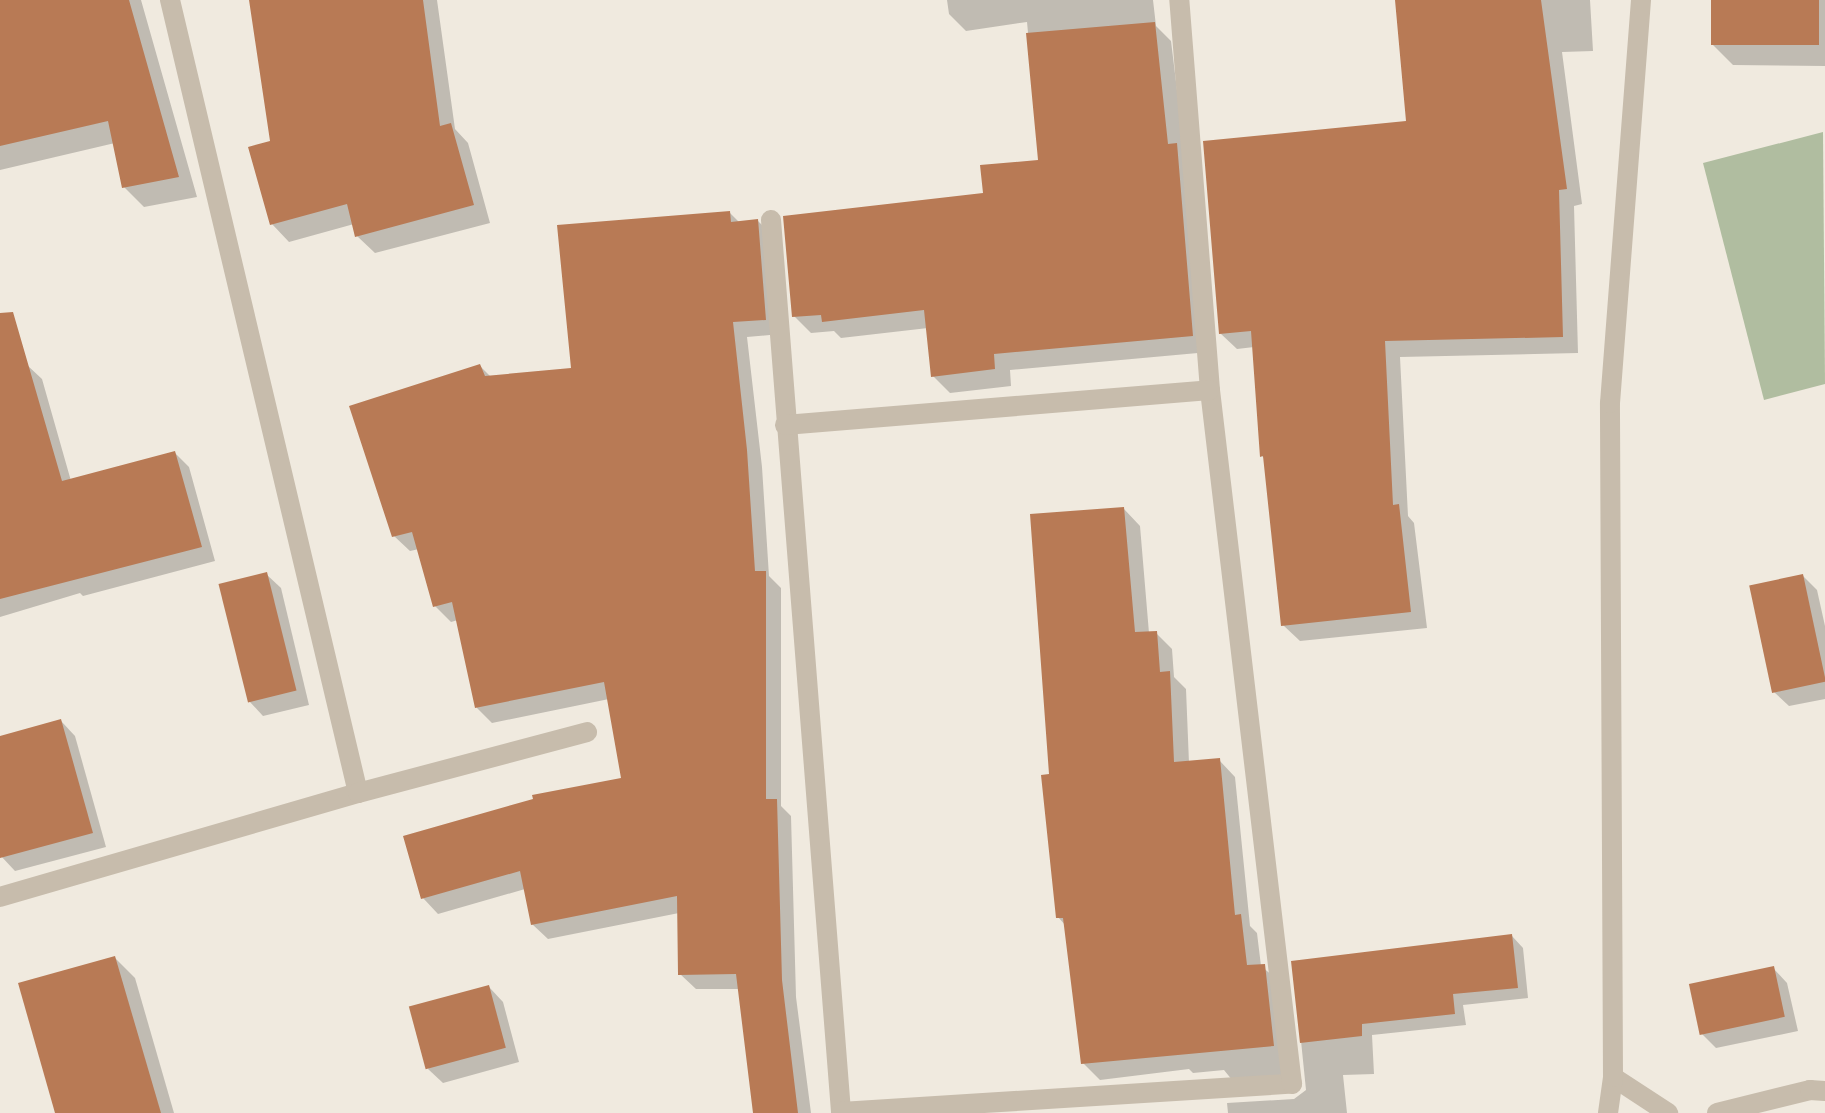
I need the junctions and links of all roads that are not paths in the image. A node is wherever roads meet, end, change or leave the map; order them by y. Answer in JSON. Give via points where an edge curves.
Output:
{"nodes":[{"id":1,"x":170,"y":0,"type":"edge"},
{"id":2,"x":1179,"y":0,"type":"edge"},
{"id":3,"x":1641,"y":0,"type":"edge"},
{"id":4,"x":771,"y":220,"type":"dead end"},
{"id":5,"x":1210,"y":390,"type":"junction"},
{"id":6,"x":785,"y":425,"type":"junction"},
{"id":7,"x":587,"y":732,"type":"dead end"},
{"id":8,"x":358,"y":793,"type":"junction"},
{"id":9,"x":0,"y":897,"type":"edge"},
{"id":10,"x":1613,"y":1077,"type":"junction"},
{"id":11,"x":1825,"y":1091,"type":"edge"},
{"id":12,"x":1608,"y":1113,"type":"edge"},
{"id":13,"x":1668,"y":1113,"type":"edge"},
{"id":14,"x":1717,"y":1113,"type":"edge"}],
"edges":[{"from":1,"to":8,"type":"street"},
{"from":2,"to":5,"type":"street"},
{"from":3,"to":10,"type":"street","via":[[1610,403]]},
{"from":4,"to":6,"type":"street"},
{"from":5,"to":6,"type":"street"},
{"from":5,"to":6,"type":"street","via":[[1292,1084],[841,1112]]},
{"from":7,"to":8,"type":"street"},
{"from":8,"to":9,"type":"street"},
{"from":10,"to":12,"type":"street"},
{"from":10,"to":13,"type":"street"},
{"from":11,"to":14,"type":"street"}]}
